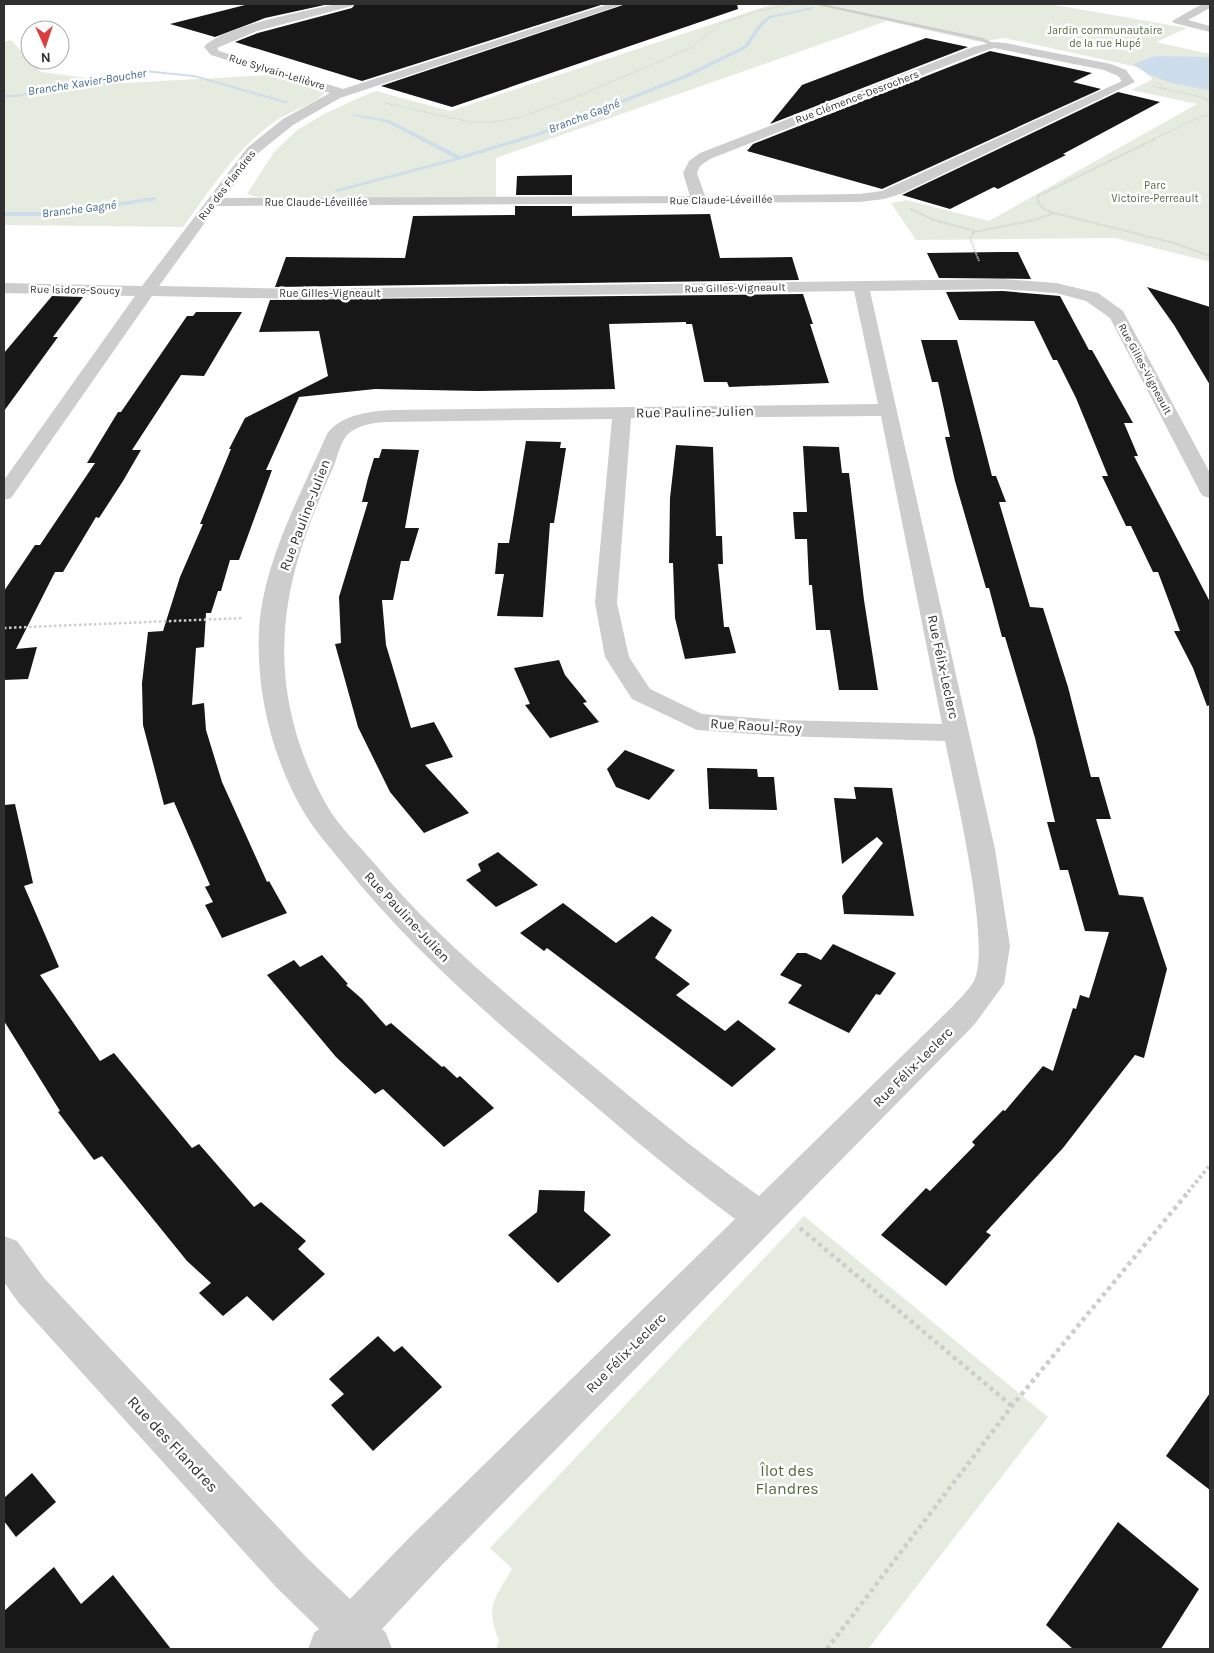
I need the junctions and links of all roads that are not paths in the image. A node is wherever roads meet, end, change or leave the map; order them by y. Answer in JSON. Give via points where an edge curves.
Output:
{"nodes":[{"id":1,"x":348,"y":4,"type":"edge"},
{"id":2,"x":619,"y":4,"type":"edge"},
{"id":3,"x":816,"y":4,"type":"edge"},
{"id":4,"x":1210,"y":4,"type":"edge"},
{"id":5,"x":1210,"y":29,"type":"edge"},
{"id":6,"x":994,"y":45,"type":"junction"},
{"id":7,"x":1129,"y":82,"type":"joint"},
{"id":8,"x":343,"y":93,"type":"junction"},
{"id":9,"x":699,"y":200,"type":"junction"},
{"id":10,"x":213,"y":202,"type":"junction"},
{"id":11,"x":861,"y":287,"type":"junction"},
{"id":12,"x":4,"y":288,"type":"edge"},
{"id":13,"x":146,"y":292,"type":"junction"},
{"id":14,"x":890,"y":410,"type":"junction"},
{"id":15,"x":622,"y":413,"type":"junction"},
{"id":16,"x":1210,"y":492,"type":"edge"},
{"id":17,"x":4,"y":494,"type":"edge"},
{"id":18,"x":957,"y":733,"type":"junction"},
{"id":19,"x":767,"y":1212,"type":"junction"},
{"id":20,"x":4,"y":1252,"type":"edge"},
{"id":21,"x":350,"y":1643,"type":"edge"}],
"edges":[{"from":1,"to":8,"type":"street","name":"Rue Sylvain-Lelièvre","via":[[216,40],[210,47],[215,53]]},
{"from":2,"to":8,"type":"street","name":"Rue des Flandres"},
{"from":3,"to":6,"type":"lane"},
{"from":4,"to":5,"type":"street","via":[[1178,21]]},
{"from":6,"to":7,"type":"street","name":"Rue Clémence-Desrochers","via":[[1107,67],[1122,73]]},
{"from":6,"to":9,"type":"street","name":"Rue Clémence-Desrochers","via":[[705,156],[694,164],[690,173]]},
{"from":7,"to":9,"type":"street","name":"Rue Claude-Léveillée","via":[[884,195]]},
{"from":8,"to":10,"type":"street","name":"Rue des Flandres","via":[[288,122],[252,151]]},
{"from":9,"to":10,"type":"street","name":"Rue Claude-Léveillée"},
{"from":10,"to":13,"type":"street","name":"Rue des Flandres"},
{"from":11,"to":13,"type":"street","name":"Rue Gilles-Vigneault","via":[[297,294]]},
{"from":11,"to":14,"type":"street","name":"Rue Félix-Leclerc"},
{"from":11,"to":16,"type":"street","name":"Rue Gilles-Vigneault","via":[[988,284],[1056,288],[1092,297],[1116,315]]},
{"from":12,"to":13,"type":"street","name":"Rue Isidore-Soucy"},
{"from":13,"to":17,"type":"street","name":"Rue des Flandres"},
{"from":14,"to":15,"type":"street","name":"Rue Pauline-Julien"},
{"from":14,"to":18,"type":"street","name":"Rue Félix-Leclerc"},
{"from":15,"to":18,"type":"street","name":"Rue Raoul-Roy","via":[[606,603],[617,657],[641,694],[697,722]]},
{"from":15,"to":19,"type":"street","name":"Rue Pauline-Julien","via":[[403,415],[381,416],[346,425],[337,434],[286,558],[272,616],[271,659],[280,721],[313,805],[380,892],[436,951],[697,1172]]},
{"from":18,"to":19,"type":"street","name":"Rue Félix-Leclerc","via":[[982,849],[995,946],[989,984],[963,1016]]},
{"from":19,"to":21,"type":"street","name":"Rue Félix-Leclerc","via":[[424,1552]]},
{"from":20,"to":21,"type":"street","name":"Rue des Flandres","via":[[44,1304],[291,1572]]}]}
